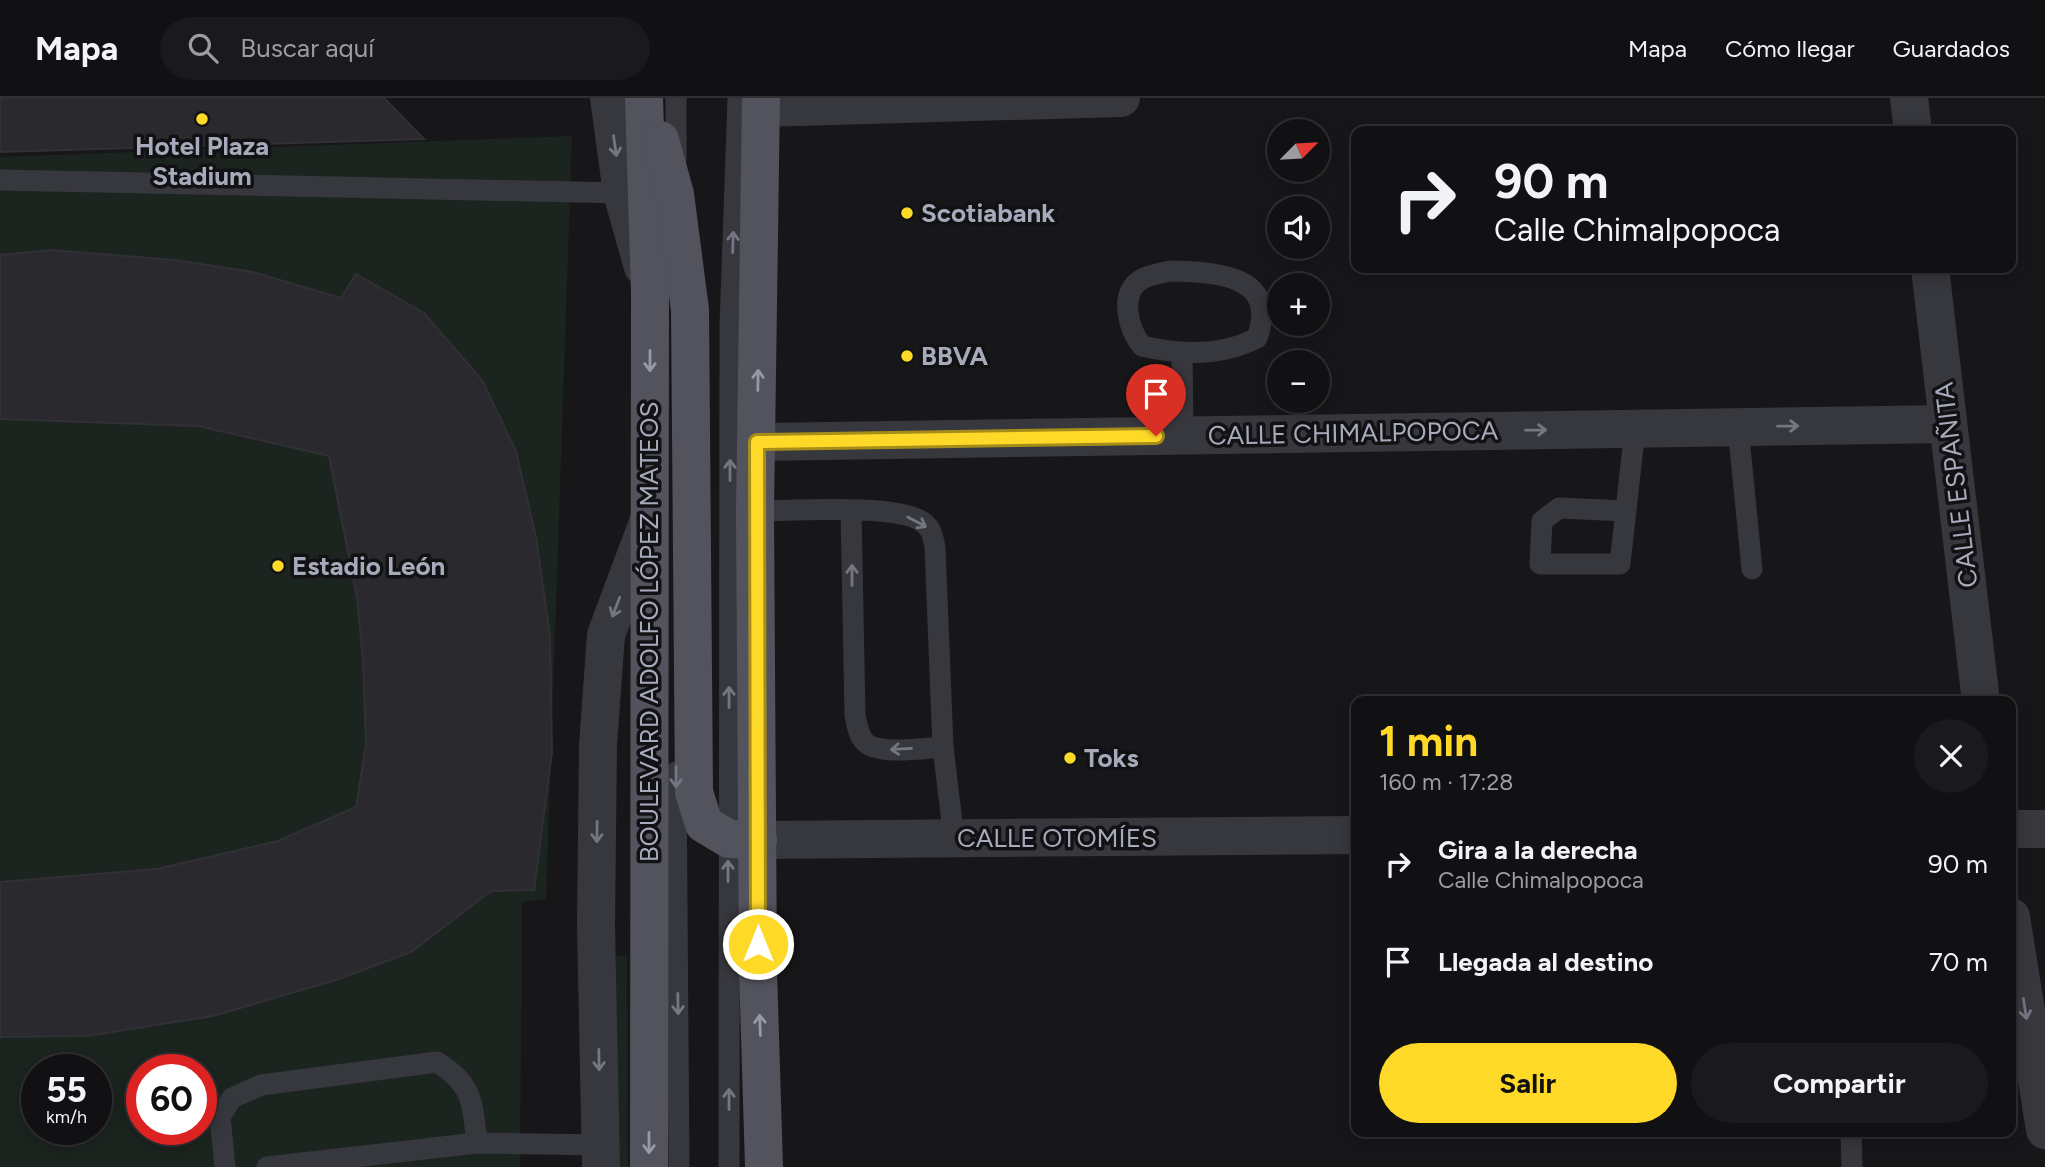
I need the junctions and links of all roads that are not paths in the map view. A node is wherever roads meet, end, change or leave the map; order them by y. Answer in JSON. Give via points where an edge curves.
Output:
{"nodes":[{"id":1,"x":609,"y":98,"type":"edge"},
{"id":2,"x":646,"y":98,"type":"edge"},
{"id":3,"x":676,"y":98,"type":"edge"},
{"id":4,"x":1121,"y":98,"type":"edge"},
{"id":5,"x":1909,"y":98,"type":"edge"},
{"id":6,"x":746,"y":102,"type":"edge"},
{"id":7,"x":1912,"y":126,"type":"edge"},
{"id":8,"x":0,"y":180,"type":"edge"},
{"id":9,"x":622,"y":193,"type":"junction"},
{"id":10,"x":675,"y":194,"type":"junction"},
{"id":11,"x":1931,"y":273,"type":"edge"},
{"id":12,"x":650,"y":292,"type":"junction"},
{"id":13,"x":1182,"y":354,"type":"junction"},
{"id":14,"x":1948,"y":424,"type":"junction"},
{"id":15,"x":1738,"y":427,"type":"junction"},
{"id":16,"x":1635,"y":429,"type":"junction"},
{"id":17,"x":1183,"y":436,"type":"junction"},
{"id":18,"x":757,"y":442,"type":"junction"},
{"id":19,"x":851,"y":510,"type":"junction"},
{"id":20,"x":755,"y":511,"type":"junction"},
{"id":21,"x":1626,"y":511,"type":"junction"},
{"id":22,"x":649,"y":520,"type":"junction"},
{"id":23,"x":1752,"y":569,"type":"dead end"},
{"id":24,"x":1981,"y":696,"type":"edge"},
{"id":25,"x":943,"y":747,"type":"junction"},
{"id":26,"x":2016,"y":829,"type":"edge"},
{"id":27,"x":2045,"y":829,"type":"edge"},
{"id":28,"x":1351,"y":835,"type":"edge"},
{"id":29,"x":743,"y":839,"type":"junction"},
{"id":30,"x":954,"y":839,"type":"junction"},
{"id":31,"x":2016,"y":948,"type":"edge"},
{"id":32,"x":2045,"y":1130,"type":"edge"},
{"id":33,"x":1851,"y":1137,"type":"edge"},
{"id":34,"x":477,"y":1143,"type":"junction"},
{"id":35,"x":601,"y":1156,"type":"edge"},
{"id":36,"x":225,"y":1167,"type":"edge"},
{"id":37,"x":267,"y":1167,"type":"edge"},
{"id":38,"x":649,"y":1167,"type":"edge"},
{"id":39,"x":679,"y":1167,"type":"edge"},
{"id":40,"x":729,"y":1167,"type":"edge"},
{"id":41,"x":764,"y":1167,"type":"edge"},
{"id":42,"x":1852,"y":1167,"type":"edge"}],
"edges":[{"from":1,"to":9,"type":"street","one_way":true},
{"from":2,"to":10,"type":"main road"},
{"from":2,"to":12,"type":"main road","name":"BOULEVARD ADOLFO LÓPEZ MATEOS"},
{"from":3,"to":10,"type":"lane"},
{"from":4,"to":6,"type":"street"},
{"from":5,"to":7,"type":"street"},
{"from":18,"to":6,"type":"main road","one_way":true},
{"from":29,"to":6,"type":"lane","one_way":true,"via":[[730,326]]},
{"from":8,"to":9,"type":"lane"},
{"from":9,"to":12,"type":"street"},
{"from":10,"to":29,"type":"main road","via":[[690,310],[694,792],[704,824]]},
{"from":10,"to":39,"type":"lane","one_way":true},
{"from":11,"to":14,"type":"street","name":"CALLE ESPAÑITA"},
{"from":12,"to":22,"type":"main road","name":"BOULEVARD ADOLFO LÓPEZ MATEOS","one_way":true},
{"from":13,"to":13,"type":"lane","via":[[1227,349],[1257,338],[1263,321],[1251,288],[1234,277],[1206,272],[1170,271],[1140,280],[1131,290],[1128,307],[1136,338],[1142,346]]},
{"from":13,"to":17,"type":"lane"},
{"from":15,"to":14,"type":"street","name":"CALLE CHIMALPOPOCA","one_way":true},
{"from":14,"to":24,"type":"street","name":"CALLE ESPAÑITA"},
{"from":15,"to":16,"type":"street","name":"CALLE CHIMALPOPOCA"},
{"from":15,"to":23,"type":"lane"},
{"from":17,"to":16,"type":"street","name":"CALLE CHIMALPOPOCA","one_way":true},
{"from":16,"to":21,"type":"lane"},
{"from":17,"to":18,"type":"street","name":"CALLE CHIMALPOPOCA"},
{"from":18,"to":20,"type":"main road"},
{"from":19,"to":20,"type":"lane"},
{"from":19,"to":25,"type":"lane","one_way":true,"via":[[909,516],[925,523],[932,533]]},
{"from":25,"to":19,"type":"lane","one_way":true,"via":[[878,749],[866,743],[859,731]]},
{"from":20,"to":29,"type":"main road"},
{"from":21,"to":21,"type":"lane","via":[[1559,508],[1542,521],[1540,564],[1620,564]]},
{"from":22,"to":35,"type":"street","one_way":true,"via":[[606,635],[598,744],[596,925]]},
{"from":22,"to":38,"type":"main road","name":"BOULEVARD ADOLFO LÓPEZ MATEOS","one_way":true},
{"from":25,"to":30,"type":"lane"},
{"from":26,"to":27,"type":"street"},
{"from":28,"to":30,"type":"street","name":"CALLE OTOMÍES"},
{"from":29,"to":30,"type":"street","name":"CALLE OTOMÍES"},
{"from":40,"to":29,"type":"lane","one_way":true},
{"from":41,"to":29,"type":"main road","one_way":true},
{"from":31,"to":32,"type":"street","one_way":true},
{"from":33,"to":42,"type":"lane"},
{"from":34,"to":35,"type":"lane"},
{"from":34,"to":36,"type":"lane","via":[[471,1096],[458,1075],[436,1062],[261,1085],[232,1098],[220,1117]]},
{"from":34,"to":37,"type":"lane"}]}
